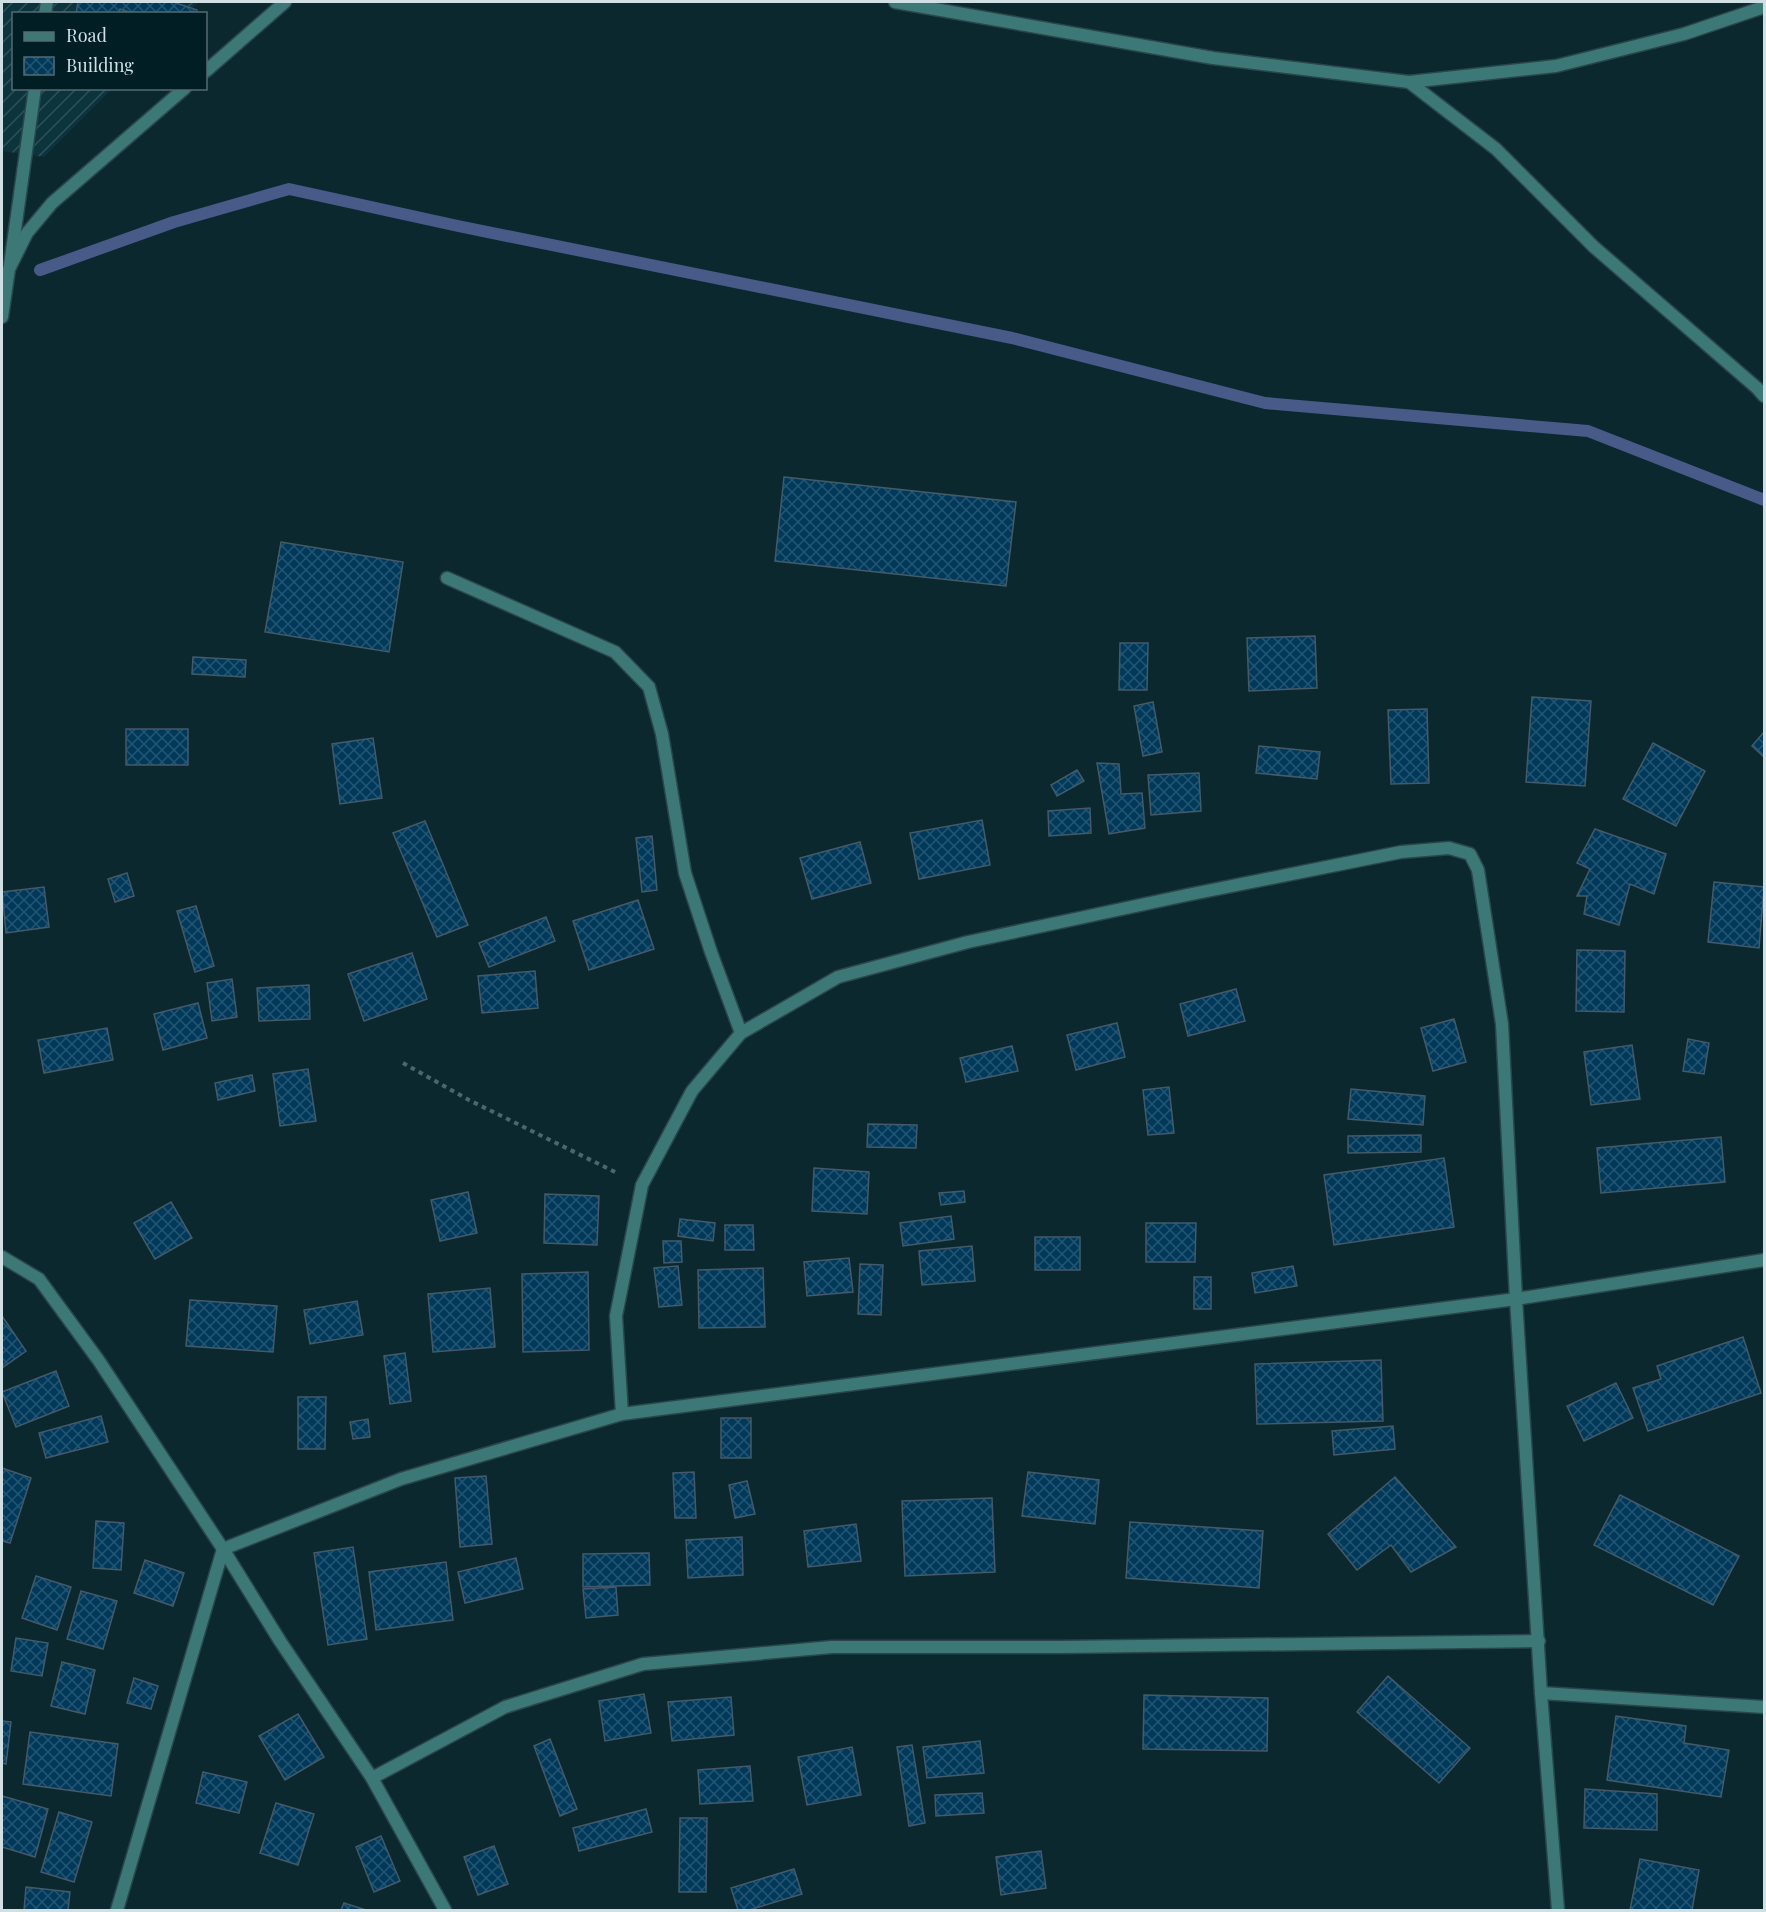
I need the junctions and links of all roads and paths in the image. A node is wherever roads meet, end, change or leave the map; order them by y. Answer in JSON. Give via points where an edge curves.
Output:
{"nodes":[{"id":1,"x":285,"y":2,"type":"edge"},
{"id":2,"x":895,"y":2,"type":"edge"},
{"id":3,"x":1764,"y":7,"type":"edge"},
{"id":4,"x":207,"y":70,"type":"edge"},
{"id":5,"x":1409,"y":82,"type":"junction"},
{"id":6,"x":35,"y":90,"type":"edge"},
{"id":7,"x":183,"y":90,"type":"edge"},
{"id":8,"x":9,"y":269,"type":"junction"},
{"id":9,"x":2,"y":317,"type":"edge"},
{"id":10,"x":1764,"y":396,"type":"edge"},
{"id":11,"x":447,"y":578,"type":"dead end"},
{"id":12,"x":741,"y":1033,"type":"junction"},
{"id":13,"x":403,"y":1063,"type":"dead end"},
{"id":14,"x":642,"y":1185,"type":"junction"},
{"id":15,"x":2,"y":1257,"type":"edge"},
{"id":16,"x":1764,"y":1260,"type":"edge"},
{"id":17,"x":1516,"y":1299,"type":"junction"},
{"id":18,"x":622,"y":1414,"type":"junction"},
{"id":19,"x":223,"y":1549,"type":"junction"},
{"id":20,"x":1539,"y":1641,"type":"junction"},
{"id":21,"x":1541,"y":1693,"type":"junction"},
{"id":22,"x":1764,"y":1707,"type":"edge"},
{"id":23,"x":372,"y":1778,"type":"junction"},
{"id":24,"x":117,"y":1911,"type":"edge"},
{"id":25,"x":445,"y":1911,"type":"edge"},
{"id":26,"x":1558,"y":1911,"type":"edge"}],
"edges":[{"from":1,"to":4,"type":"street"},
{"from":2,"to":5,"type":"street","via":[[1213,58]]},
{"from":3,"to":5,"type":"street","via":[[1684,34],[1556,66]]},
{"from":5,"to":10,"type":"street","via":[[1496,149],[1594,247]]},
{"from":6,"to":8,"type":"street"},
{"from":7,"to":8,"type":"street","via":[[52,203],[27,233]]},
{"from":8,"to":9,"type":"street"},
{"from":11,"to":12,"type":"street","via":[[615,652],[649,687],[662,734],[685,873]]},
{"from":12,"to":14,"type":"street","via":[[692,1092]]},
{"from":12,"to":17,"type":"street","via":[[838,977],[968,942],[1401,852],[1449,848],[1470,854],[1478,870],[1502,1024]]},
{"from":13,"to":14,"type":"path"},
{"from":14,"to":18,"type":"street","via":[[616,1316]]},
{"from":15,"to":19,"type":"street","via":[[39,1279],[99,1361]]},
{"from":16,"to":17,"type":"street"},
{"from":17,"to":18,"type":"street"},
{"from":17,"to":20,"type":"street"},
{"from":18,"to":19,"type":"street","via":[[401,1479]]},
{"from":19,"to":23,"type":"street"},
{"from":19,"to":24,"type":"street"},
{"from":20,"to":21,"type":"street"},
{"from":20,"to":23,"type":"street","via":[[832,1647],[643,1664],[505,1707]]},
{"from":21,"to":22,"type":"street"},
{"from":21,"to":26,"type":"street"},
{"from":23,"to":25,"type":"street"}]}
